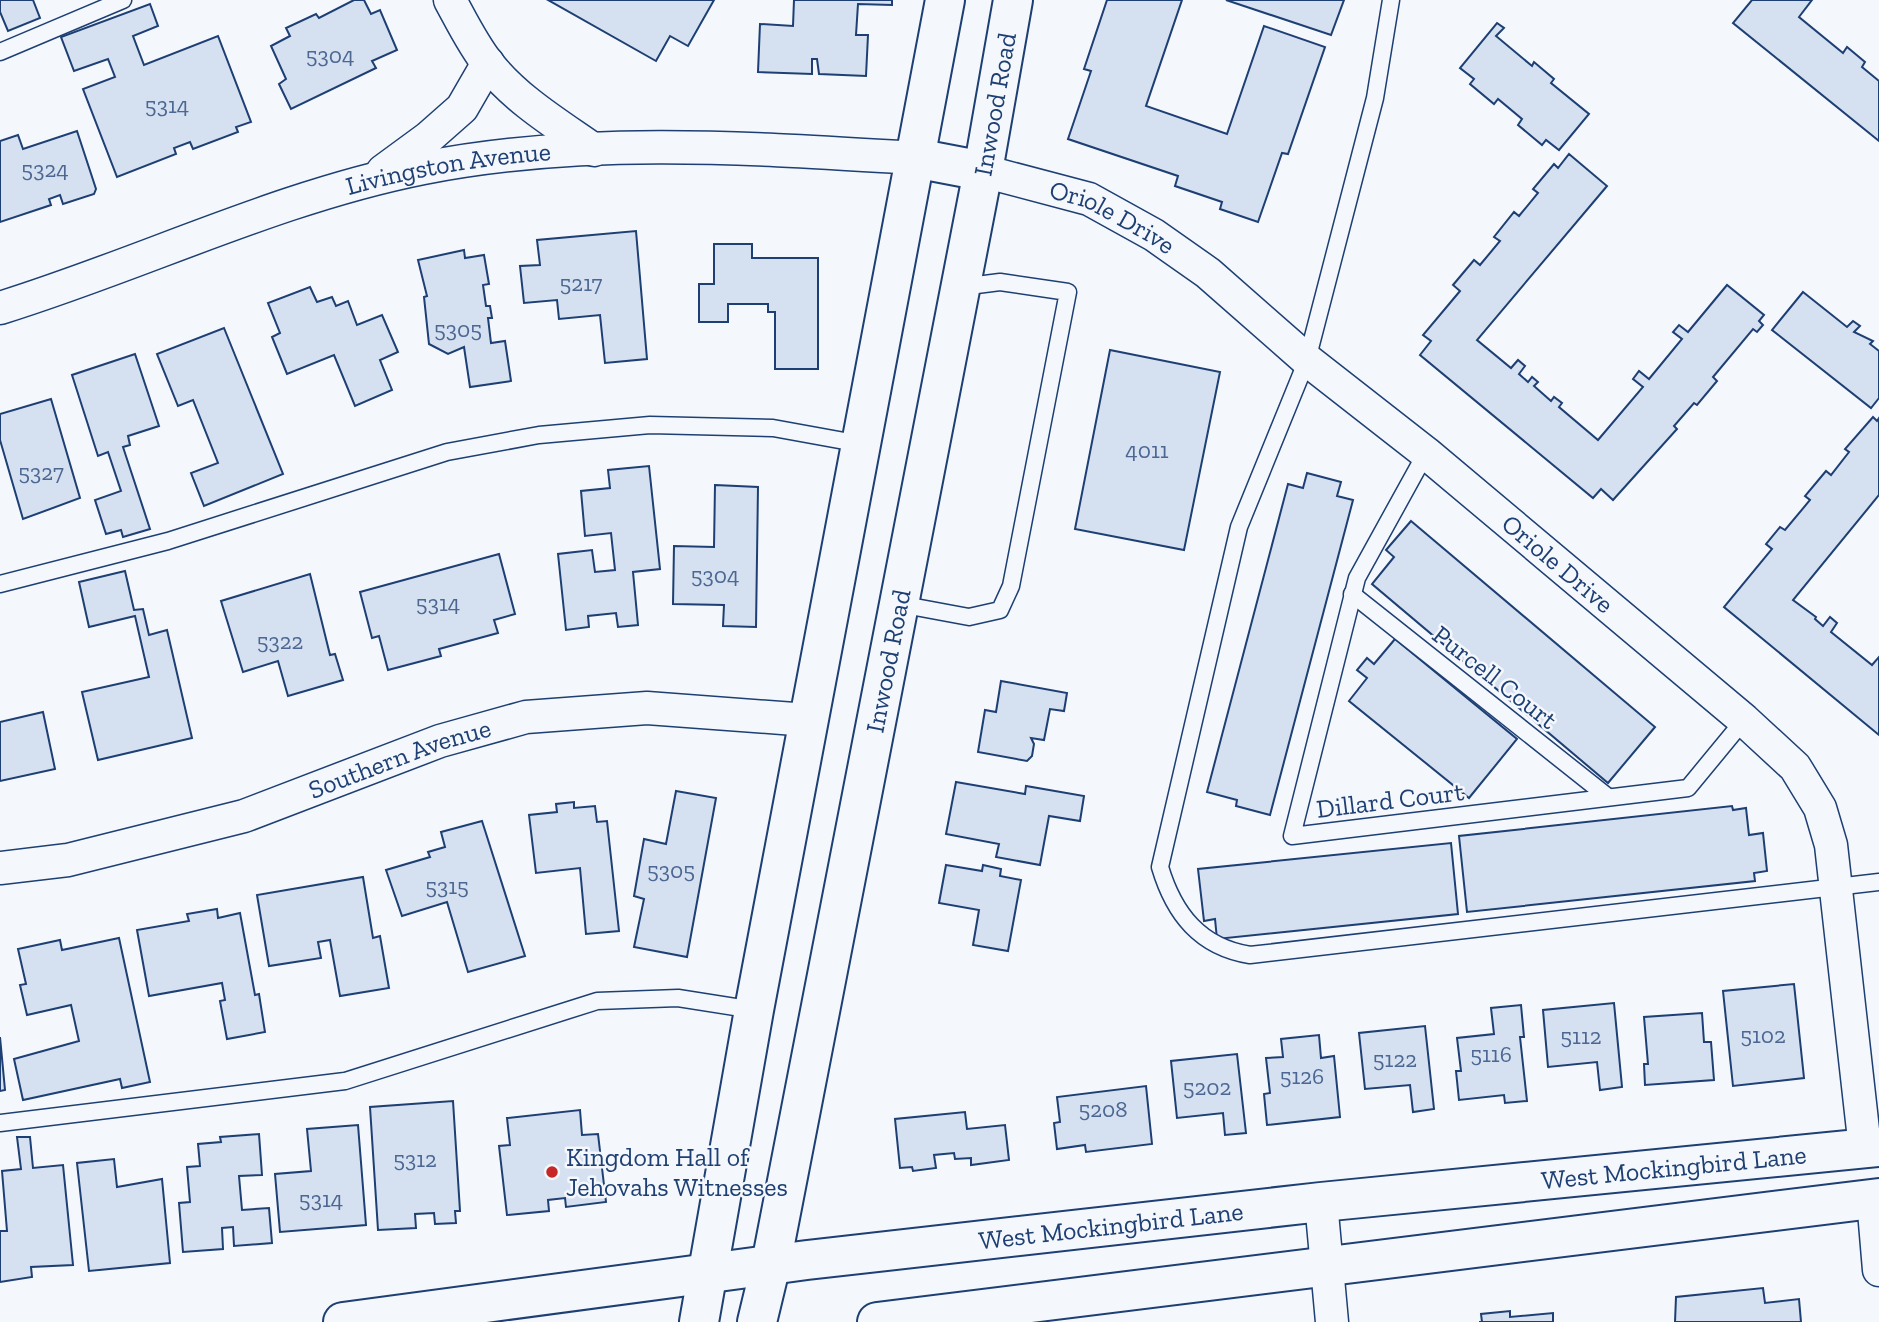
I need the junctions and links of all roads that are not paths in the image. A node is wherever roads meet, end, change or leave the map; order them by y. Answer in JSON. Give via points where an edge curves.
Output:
{"nodes":[{"id":1,"x":123,"y":0,"type":"edge"},
{"id":2,"x":450,"y":0,"type":"edge"},
{"id":3,"x":945,"y":0,"type":"edge"},
{"id":4,"x":1013,"y":0,"type":"edge"},
{"id":5,"x":1391,"y":0,"type":"edge"},
{"id":6,"x":0,"y":52,"type":"edge"},
{"id":7,"x":488,"y":63,"type":"junction"},
{"id":8,"x":594,"y":149,"type":"junction"},
{"id":9,"x":915,"y":158,"type":"junction"},
{"id":10,"x":983,"y":171,"type":"junction"},
{"id":11,"x":369,"y":181,"type":"junction"},
{"id":12,"x":961,"y":286,"type":"junction"},
{"id":13,"x":0,"y":308,"type":"edge"},
{"id":14,"x":1307,"y":360,"type":"junction"},
{"id":15,"x":861,"y":443,"type":"junction"},
{"id":16,"x":1426,"y":453,"type":"junction"},
{"id":17,"x":0,"y":584,"type":"edge"},
{"id":18,"x":1352,"y":594,"type":"junction"},
{"id":19,"x":899,"y":604,"type":"junction"},
{"id":20,"x":808,"y":720,"type":"junction"},
{"id":21,"x":1744,"y":720,"type":"junction"},
{"id":22,"x":1608,"y":797,"type":"junction"},
{"id":23,"x":0,"y":868,"type":"edge"},
{"id":24,"x":1879,"y":882,"type":"edge"},
{"id":25,"x":1836,"y":887,"type":"junction"},
{"id":26,"x":754,"y":1010,"type":"junction"},
{"id":27,"x":0,"y":1123,"type":"edge"},
{"id":28,"x":1872,"y":1147,"type":"edge"},
{"id":29,"x":1876,"y":1198,"type":"edge"},
{"id":30,"x":1321,"y":1202,"type":"junction"},
{"id":31,"x":771,"y":1264,"type":"junction"},
{"id":32,"x":1327,"y":1267,"type":"junction"},
{"id":33,"x":1879,"y":1270,"type":"edge"},
{"id":34,"x":710,"y":1272,"type":"junction"},
{"id":35,"x":949,"y":1318,"type":"edge"},
{"id":36,"x":344,"y":1322,"type":"edge"},
{"id":37,"x":699,"y":1322,"type":"edge"},
{"id":38,"x":757,"y":1322,"type":"edge"},
{"id":39,"x":877,"y":1322,"type":"edge"},
{"id":40,"x":1332,"y":1322,"type":"edge"}],
"edges":[{"from":1,"to":6,"type":"lane"},
{"from":2,"to":7,"type":"street"},
{"from":3,"to":9,"type":"main road"},
{"from":4,"to":10,"type":"main road","name":"Inwood Road"},
{"from":5,"to":14,"type":"lane","via":[[1375,98]]},
{"from":7,"to":8,"type":"street","via":[[536,109]]},
{"from":7,"to":11,"type":"street","via":[[462,108]]},
{"from":8,"to":9,"type":"street","name":"Livingston Avenue","via":[[704,146]]},
{"from":8,"to":11,"type":"street","name":"Livingston Avenue","via":[[499,155]]},
{"from":9,"to":10,"type":"main road"},
{"from":9,"to":15,"type":"main road"},
{"from":10,"to":12,"type":"main road","name":"Inwood Road"},
{"from":10,"to":14,"type":"street","name":"Oriole Drive","via":[[1090,199],[1153,235],[1208,273]]},
{"from":11,"to":13,"type":"street","name":"Livingston Avenue"},
{"from":12,"to":19,"type":"main road","name":"Inwood Road"},
{"from":12,"to":19,"type":"lane","via":[[1000,282],[1068,292],[1011,586],[1000,610],[969,617]]},
{"from":14,"to":16,"type":"street","name":"Oriole Drive"},
{"from":14,"to":25,"type":"lane","via":[[1239,527],[1160,867],[1170,898],[1187,922],[1224,951],[1250,954]]},
{"from":15,"to":17,"type":"lane","via":[[773,428],[663,425],[539,435],[447,452],[168,541]]},
{"from":15,"to":20,"type":"main road"},
{"from":16,"to":18,"type":"lane","name":"Dillard Court"},
{"from":16,"to":21,"type":"street","name":"Oriole Drive"},
{"from":18,"to":22,"type":"lane","name":"Purcell Court"},
{"from":18,"to":22,"type":"lane","name":"Dillard Court","via":[[1292,836]]},
{"from":19,"to":31,"type":"main road","name":"Inwood Road"},
{"from":20,"to":23,"type":"street","name":"Southern Avenue","via":[[647,708],[526,717],[440,741],[244,816],[68,860]]},
{"from":20,"to":26,"type":"main road"},
{"from":21,"to":22,"type":"lane","name":"Dillard Court","via":[[1688,788]]},
{"from":21,"to":25,"type":"street","name":"Oriole Drive","via":[[1795,767],[1820,808]]},
{"from":24,"to":25,"type":"lane"},
{"from":25,"to":28,"type":"street","name":"Oriole Drive"},
{"from":26,"to":27,"type":"lane","via":[[678,998],[597,1002],[345,1081]]},
{"from":26,"to":34,"type":"main road"},
{"from":28,"to":29,"type":"main road"},
{"from":28,"to":30,"type":"main road","name":"West Mockingbird Lane"},
{"from":29,"to":32,"type":"main road","name":"West Mockingbird Lane"},
{"from":29,"to":33,"type":"street"},
{"from":30,"to":31,"type":"main road","name":"West Mockingbird Lane"},
{"from":30,"to":32,"type":"street"},
{"from":31,"to":34,"type":"main road","name":"West Mockingbird Lane"},
{"from":31,"to":38,"type":"main road","name":"Inwood Road"},
{"from":32,"to":35,"type":"main road","name":"West Mockingbird Lane"},
{"from":32,"to":40,"type":"street"},
{"from":34,"to":36,"type":"main road","name":"West Mockingbird Lane"},
{"from":34,"to":37,"type":"main road"},
{"from":35,"to":39,"type":"main road","name":"West Mockingbird Lane"}]}
